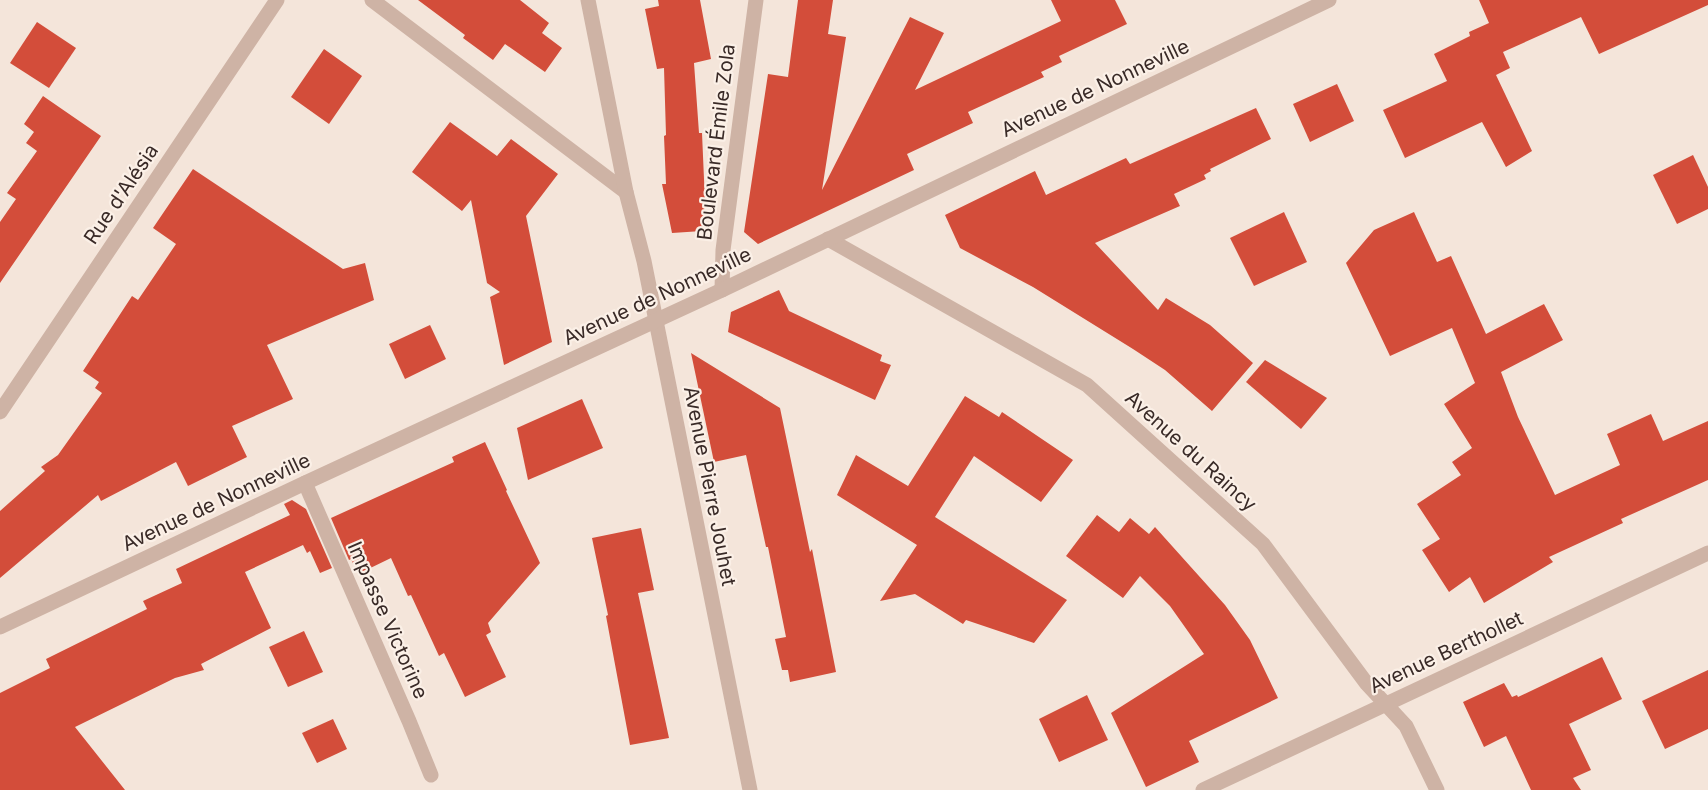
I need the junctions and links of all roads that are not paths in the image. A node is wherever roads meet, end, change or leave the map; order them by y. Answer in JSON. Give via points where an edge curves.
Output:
{"nodes":[{"id":1,"x":277,"y":0,"type":"edge"},
{"id":2,"x":372,"y":0,"type":"edge"},
{"id":3,"x":588,"y":0,"type":"edge"},
{"id":4,"x":756,"y":0,"type":"edge"},
{"id":5,"x":1329,"y":0,"type":"edge"},
{"id":6,"x":627,"y":192,"type":"junction"},
{"id":7,"x":828,"y":239,"type":"junction"},
{"id":8,"x":722,"y":290,"type":"junction"},
{"id":9,"x":656,"y":320,"type":"junction"},
{"id":10,"x":0,"y":412,"type":"edge"},
{"id":11,"x":305,"y":483,"type":"junction"},
{"id":12,"x":1708,"y":553,"type":"edge"},
{"id":13,"x":0,"y":627,"type":"edge"},
{"id":14,"x":1387,"y":704,"type":"junction"},
{"id":15,"x":431,"y":775,"type":"dead end"},
{"id":16,"x":750,"y":790,"type":"edge"},
{"id":17,"x":1203,"y":790,"type":"edge"},
{"id":18,"x":1437,"y":790,"type":"edge"}],
"edges":[{"from":1,"to":10,"type":"street","name":"Rue d'Alésia"},
{"from":2,"to":6,"type":"street"},
{"from":3,"to":6,"type":"street","name":"Avenue Pierre Jouhet"},
{"from":4,"to":8,"type":"street","name":"Boulevard Émile Zola","via":[[723,250]]},
{"from":5,"to":7,"type":"street","name":"Avenue de Nonneville"},
{"from":6,"to":9,"type":"street","name":"Avenue Pierre Jouhet"},
{"from":7,"to":8,"type":"street","name":"Avenue de Nonneville"},
{"from":7,"to":14,"type":"street","name":"Avenue du Raincy","via":[[1087,385],[1263,544],[1367,684]]},
{"from":8,"to":9,"type":"street","name":"Avenue de Nonneville"},
{"from":9,"to":11,"type":"street","name":"Avenue de Nonneville"},
{"from":9,"to":16,"type":"street","name":"Avenue Pierre Jouhet"},
{"from":11,"to":13,"type":"street","name":"Avenue de Nonneville"},
{"from":11,"to":15,"type":"street","name":"Impasse Victorine"},
{"from":12,"to":14,"type":"street","name":"Avenue Berthollet"},
{"from":14,"to":17,"type":"street","name":"Avenue Berthollet"},
{"from":14,"to":18,"type":"street","name":"Avenue du Raincy","via":[[1406,726]]}]}
